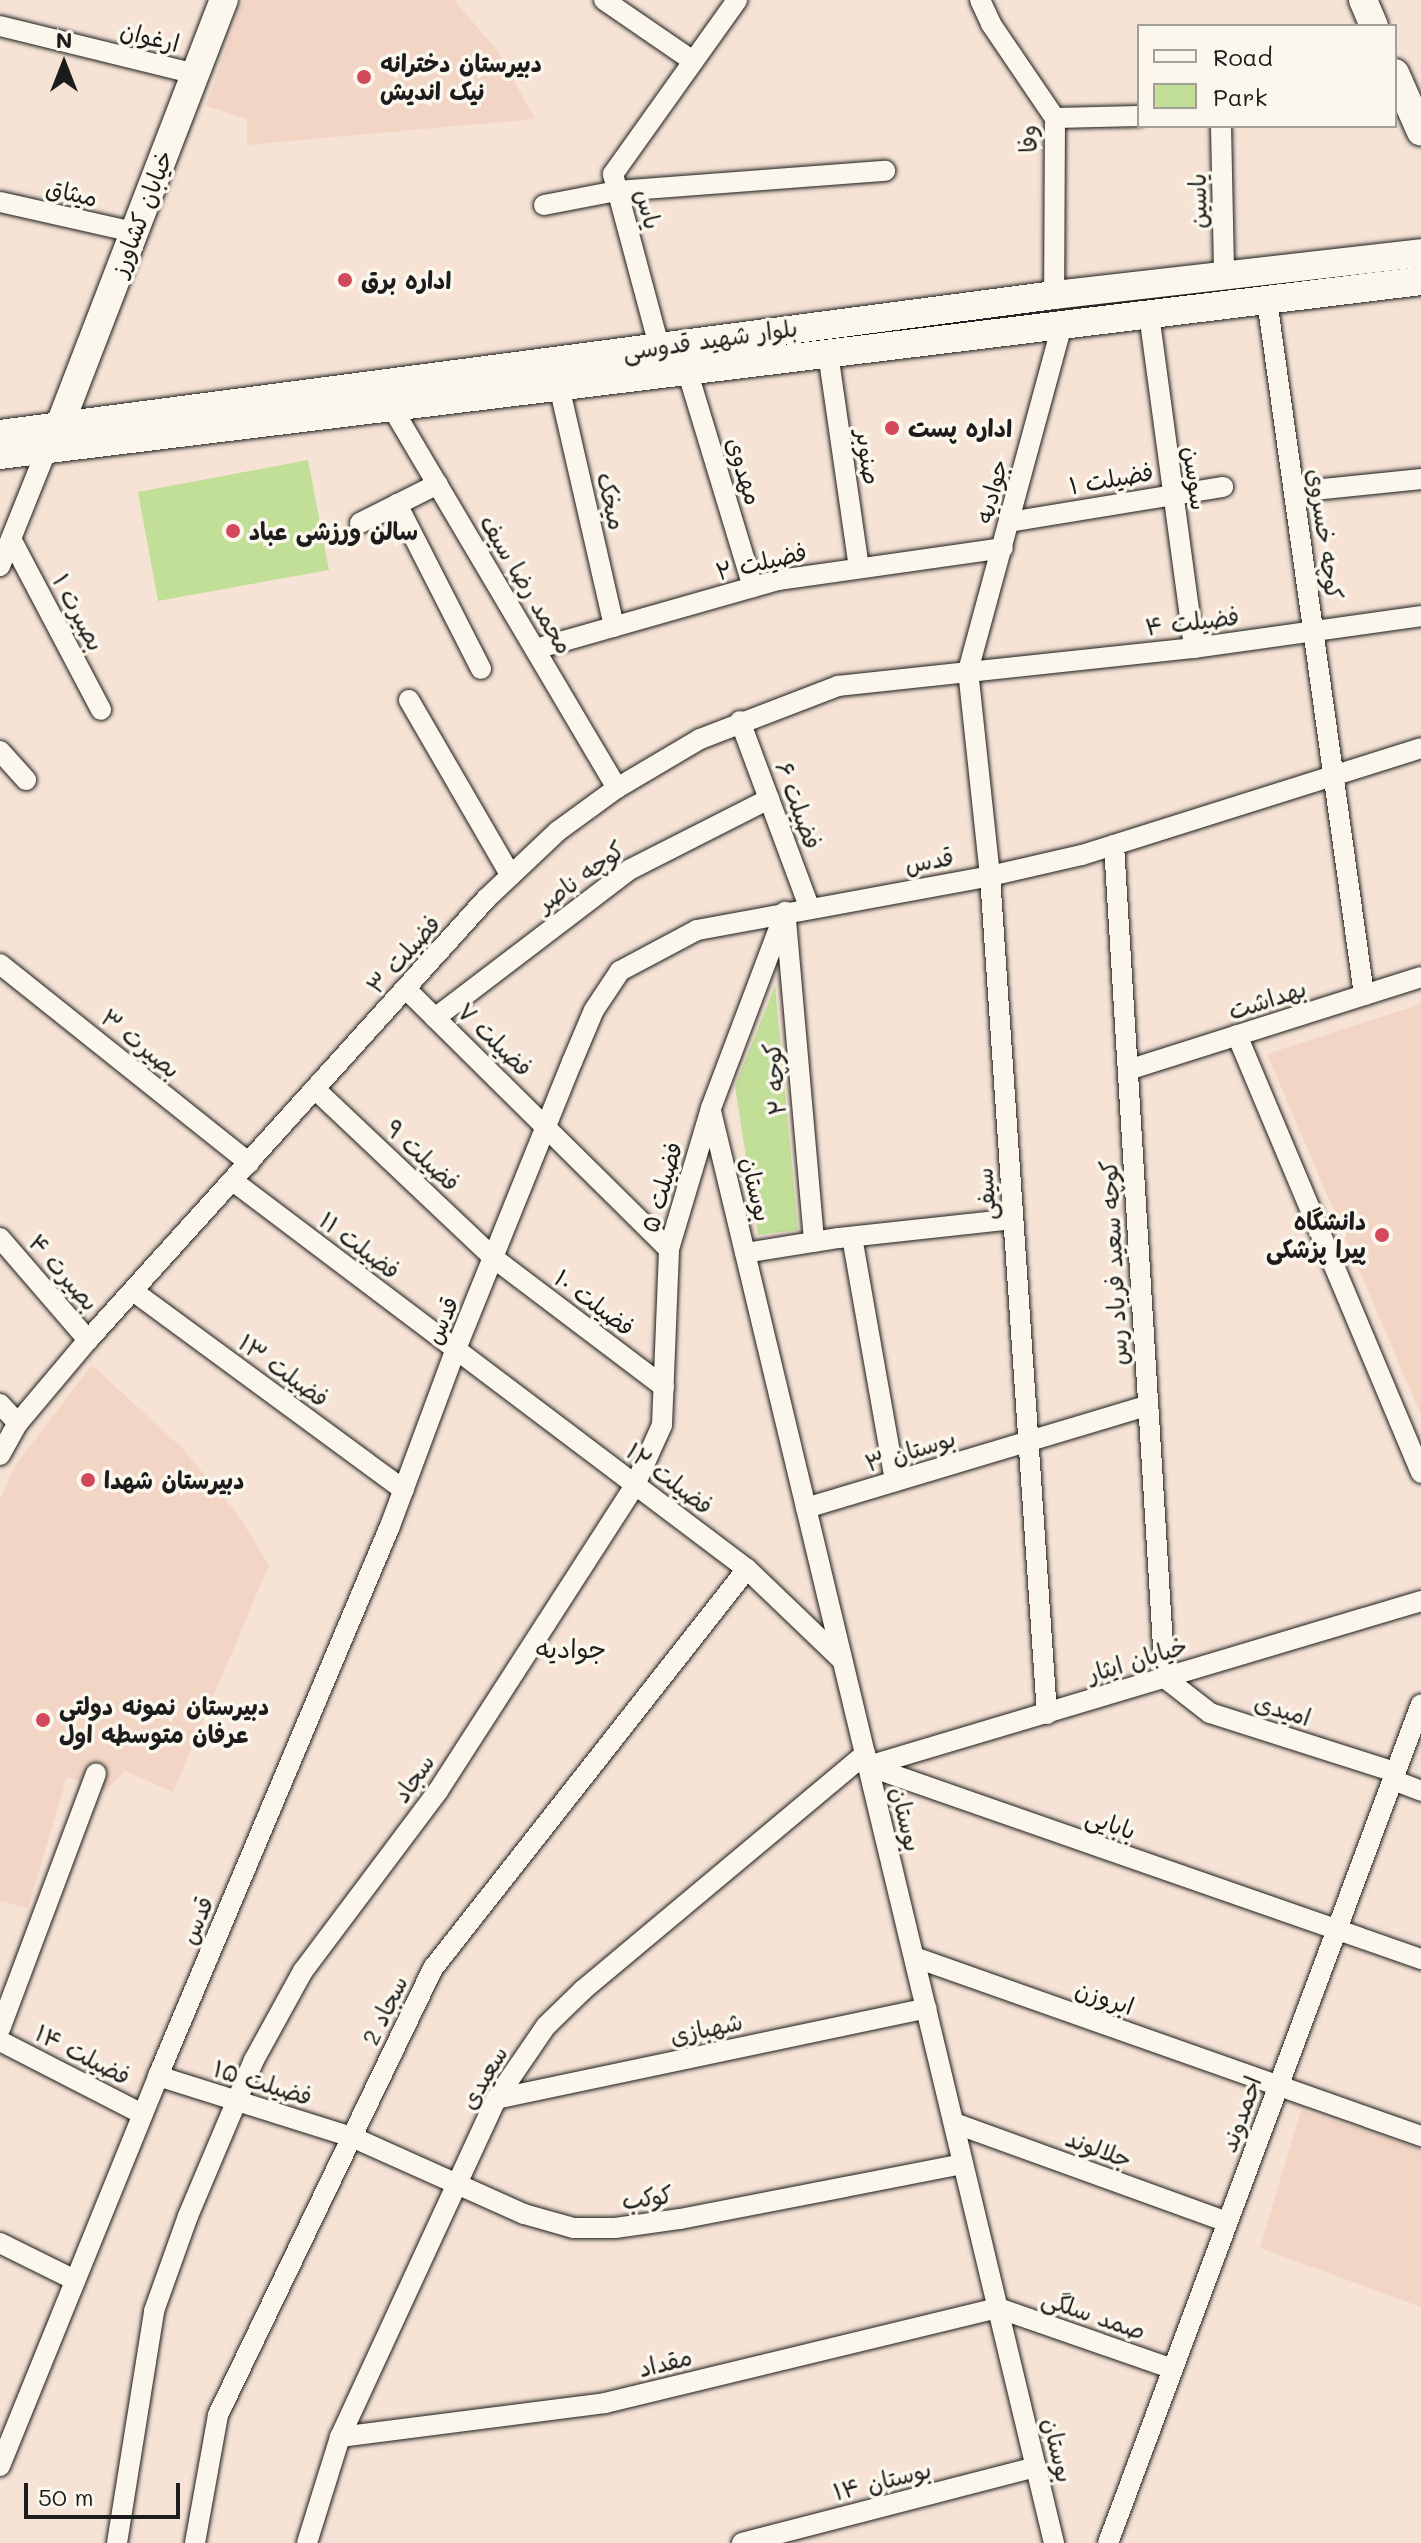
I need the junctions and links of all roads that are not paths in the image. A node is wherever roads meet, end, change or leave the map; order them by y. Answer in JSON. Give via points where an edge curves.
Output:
{"nodes":[{"id":1,"x":224,"y":0,"type":"edge"},
{"id":2,"x":604,"y":0,"type":"edge"},
{"id":3,"x":737,"y":0,"type":"edge"},
{"id":4,"x":980,"y":0,"type":"edge"},
{"id":5,"x":1363,"y":0,"type":"edge"},
{"id":6,"x":1373,"y":24,"type":"edge"},
{"id":7,"x":0,"y":26,"type":"edge"},
{"id":8,"x":693,"y":61,"type":"junction"},
{"id":9,"x":195,"y":74,"type":"junction"},
{"id":10,"x":1397,"y":78,"type":"edge"},
{"id":11,"x":1137,"y":116,"type":"edge"},
{"id":12,"x":1055,"y":118,"type":"junction"},
{"id":13,"x":1221,"y":128,"type":"edge"},
{"id":14,"x":1421,"y":132,"type":"edge"},
{"id":15,"x":885,"y":171,"type":"dead end"},
{"id":16,"x":617,"y":191,"type":"junction"},
{"id":17,"x":0,"y":202,"type":"edge"},
{"id":18,"x":544,"y":205,"type":"dead end"},
{"id":19,"x":133,"y":232,"type":"junction"},
{"id":20,"x":1421,"y":253,"type":"edge"},
{"id":21,"x":1224,"y":275,"type":"junction"},
{"id":22,"x":1421,"y":281,"type":"edge"},
{"id":23,"x":1054,"y":295,"type":"junction"},
{"id":24,"x":1267,"y":300,"type":"junction"},
{"id":25,"x":1149,"y":314,"type":"junction"},
{"id":26,"x":1062,"y":325,"type":"junction"},
{"id":27,"x":659,"y":346,"type":"junction"},
{"id":28,"x":828,"y":353,"type":"junction"},
{"id":29,"x":687,"y":370,"type":"junction"},
{"id":30,"x":559,"y":386,"type":"junction"},
{"id":31,"x":391,"y":406,"type":"junction"},
{"id":32,"x":0,"y":434,"type":"edge"},
{"id":33,"x":53,"y":438,"type":"junction"},
{"id":34,"x":0,"y":455,"type":"edge"},
{"id":35,"x":1421,"y":479,"type":"edge"},
{"id":36,"x":438,"y":484,"type":"junction"},
{"id":37,"x":1223,"y":487,"type":"dead end"},
{"id":38,"x":1294,"y":492,"type":"junction"},
{"id":39,"x":1172,"y":493,"type":"junction"},
{"id":40,"x":397,"y":504,"type":"junction"},
{"id":41,"x":1009,"y":522,"type":"junction"},
{"id":42,"x":360,"y":523,"type":"dead end"},
{"id":43,"x":11,"y":539,"type":"junction"},
{"id":44,"x":1003,"y":548,"type":"junction"},
{"id":45,"x":0,"y":566,"type":"edge"},
{"id":46,"x":859,"y":568,"type":"junction"},
{"id":47,"x":753,"y":587,"type":"junction"},
{"id":48,"x":1421,"y":616,"type":"edge"},
{"id":49,"x":614,"y":627,"type":"junction"},
{"id":50,"x":1314,"y":632,"type":"junction"},
{"id":51,"x":1194,"y":648,"type":"junction"},
{"id":52,"x":536,"y":649,"type":"junction"},
{"id":53,"x":481,"y":669,"type":"dead end"},
{"id":54,"x":968,"y":671,"type":"junction"},
{"id":55,"x":409,"y":700,"type":"dead end"},
{"id":56,"x":101,"y":710,"type":"dead end"},
{"id":57,"x":740,"y":721,"type":"junction"},
{"id":58,"x":1421,"y":748,"type":"edge"},
{"id":59,"x":0,"y":751,"type":"edge"},
{"id":60,"x":1334,"y":775,"type":"junction"},
{"id":61,"x":26,"y":780,"type":"dead end"},
{"id":62,"x":617,"y":788,"type":"junction"},
{"id":63,"x":769,"y":799,"type":"junction"},
{"id":64,"x":1114,"y":845,"type":"junction"},
{"id":65,"x":511,"y":876,"type":"junction"},
{"id":66,"x":990,"y":876,"type":"junction"},
{"id":67,"x":809,"y":907,"type":"junction"},
{"id":68,"x":785,"y":912,"type":"junction"},
{"id":69,"x":0,"y":964,"type":"edge"},
{"id":70,"x":1421,"y":977,"type":"edge"},
{"id":71,"x":407,"y":990,"type":"junction"},
{"id":72,"x":1364,"y":995,"type":"junction"},
{"id":73,"x":435,"y":1018,"type":"junction"},
{"id":74,"x":1237,"y":1035,"type":"junction"},
{"id":75,"x":1128,"y":1070,"type":"junction"},
{"id":76,"x":316,"y":1090,"type":"junction"},
{"id":77,"x":711,"y":1108,"type":"junction"},
{"id":78,"x":547,"y":1126,"type":"junction"},
{"id":79,"x":249,"y":1163,"type":"junction"},
{"id":80,"x":233,"y":1181,"type":"junction"},
{"id":81,"x":1013,"y":1219,"type":"junction"},
{"id":82,"x":852,"y":1237,"type":"junction"},
{"id":83,"x":0,"y":1238,"type":"edge"},
{"id":84,"x":814,"y":1242,"type":"junction"},
{"id":85,"x":669,"y":1249,"type":"junction"},
{"id":86,"x":745,"y":1253,"type":"junction"},
{"id":87,"x":495,"y":1259,"type":"junction"},
{"id":88,"x":133,"y":1291,"type":"junction"},
{"id":89,"x":88,"y":1340,"type":"junction"},
{"id":90,"x":456,"y":1349,"type":"junction"},
{"id":91,"x":664,"y":1387,"type":"junction"},
{"id":92,"x":0,"y":1404,"type":"edge"},
{"id":93,"x":1147,"y":1406,"type":"junction"},
{"id":94,"x":18,"y":1423,"type":"junction"},
{"id":95,"x":1028,"y":1441,"type":"junction"},
{"id":96,"x":0,"y":1455,"type":"edge"},
{"id":97,"x":1421,"y":1473,"type":"edge"},
{"id":98,"x":895,"y":1481,"type":"junction"},
{"id":99,"x":635,"y":1485,"type":"junction"},
{"id":100,"x":404,"y":1490,"type":"junction"},
{"id":101,"x":806,"y":1508,"type":"junction"},
{"id":102,"x":747,"y":1569,"type":"junction"},
{"id":103,"x":1421,"y":1601,"type":"edge"},
{"id":104,"x":842,"y":1660,"type":"junction"},
{"id":105,"x":1165,"y":1678,"type":"junction"},
{"id":106,"x":1421,"y":1704,"type":"edge"},
{"id":107,"x":1047,"y":1714,"type":"junction"},
{"id":108,"x":866,"y":1760,"type":"junction"},
{"id":109,"x":96,"y":1773,"type":"dead end"},
{"id":110,"x":1394,"y":1776,"type":"junction"},
{"id":111,"x":1421,"y":1791,"type":"edge"},
{"id":112,"x":1337,"y":1929,"type":"junction"},
{"id":113,"x":914,"y":1957,"type":"junction"},
{"id":114,"x":1421,"y":1959,"type":"edge"},
{"id":115,"x":926,"y":2008,"type":"junction"},
{"id":116,"x":0,"y":2029,"type":"edge"},
{"id":117,"x":0,"y":2041,"type":"edge"},
{"id":118,"x":158,"y":2076,"type":"junction"},
{"id":119,"x":1278,"y":2086,"type":"junction"},
{"id":120,"x":496,"y":2099,"type":"junction"},
{"id":121,"x":237,"y":2101,"type":"junction"},
{"id":122,"x":142,"y":2114,"type":"junction"},
{"id":123,"x":954,"y":2123,"type":"junction"},
{"id":124,"x":1421,"y":2136,"type":"edge"},
{"id":125,"x":352,"y":2137,"type":"junction"},
{"id":126,"x":963,"y":2164,"type":"junction"},
{"id":127,"x":456,"y":2185,"type":"junction"},
{"id":128,"x":1228,"y":2222,"type":"junction"},
{"id":129,"x":0,"y":2243,"type":"edge"},
{"id":130,"x":75,"y":2280,"type":"junction"},
{"id":131,"x":998,"y":2308,"type":"junction"},
{"id":132,"x":1173,"y":2369,"type":"junction"},
{"id":133,"x":6,"y":2434,"type":"edge"},
{"id":134,"x":340,"y":2437,"type":"junction"},
{"id":135,"x":0,"y":2466,"type":"edge"},
{"id":136,"x":1036,"y":2467,"type":"junction"},
{"id":137,"x":117,"y":2543,"type":"edge"},
{"id":138,"x":195,"y":2543,"type":"edge"},
{"id":139,"x":307,"y":2543,"type":"edge"},
{"id":140,"x":742,"y":2543,"type":"edge"},
{"id":141,"x":1054,"y":2543,"type":"edge"},
{"id":142,"x":1108,"y":2543,"type":"edge"}],
"edges":[{"from":1,"to":9,"type":"main road","name":"خیابان کشاورز"},
{"from":2,"to":8,"type":"street"},
{"from":3,"to":8,"type":"street","name":"یاس"},
{"from":4,"to":12,"type":"street","name":"وفا"},
{"from":5,"to":6,"type":"main road"},
{"from":7,"to":9,"type":"street","name":"ارغوان"},
{"from":8,"to":16,"type":"street","name":"یاس","via":[[613,174]]},
{"from":9,"to":19,"type":"main road","name":"خیابان کشاورز"},
{"from":10,"to":14,"type":"main road"},
{"from":11,"to":12,"type":"street"},
{"from":12,"to":23,"type":"street","name":"وفا"},
{"from":13,"to":21,"type":"street","name":"یاسین"},
{"from":15,"to":16,"type":"street"},
{"from":16,"to":18,"type":"street"},
{"from":16,"to":27,"type":"street","name":"یاس"},
{"from":17,"to":19,"type":"street","name":"میثاق"},
{"from":19,"to":33,"type":"main road","name":"خیابان کشاورز"},
{"from":20,"to":21,"type":"main road","name":"بلوار شهید قدوسی"},
{"from":21,"to":23,"type":"main road","name":"بلوار شهید قدوسی"},
{"from":22,"to":24,"type":"main road","name":"بلوار شهید قدوسی"},
{"from":23,"to":27,"type":"main road","name":"بلوار شهید قدوسی"},
{"from":24,"to":25,"type":"main road","name":"بلوار شهید قدوسی"},
{"from":24,"to":38,"type":"street","name":"کوچه خسروی"},
{"from":25,"to":26,"type":"main road","name":"بلوار شهید قدوسی"},
{"from":25,"to":39,"type":"street","name":"سوسن"},
{"from":26,"to":28,"type":"main road","name":"بلوار شهید قدوسی"},
{"from":26,"to":41,"type":"street","name":"جوادیه"},
{"from":27,"to":33,"type":"main road","name":"بلوار شهید قدوسی"},
{"from":28,"to":29,"type":"main road","name":"بلوار شهید قدوسی"},
{"from":28,"to":46,"type":"street","name":"صنوبر"},
{"from":29,"to":30,"type":"main road","name":"بلوار شهید قدوسی"},
{"from":29,"to":47,"type":"street","name":"مهدوی"},
{"from":30,"to":31,"type":"main road","name":"بلوار شهید قدوسی"},
{"from":30,"to":49,"type":"street","name":"میخک"},
{"from":31,"to":33,"type":"main road","name":"بلوار شهید قدوسی"},
{"from":31,"to":36,"type":"street","name":"محمد رضا سیف"},
{"from":32,"to":33,"type":"main road","name":"بلوار شهید قدوسی"},
{"from":33,"to":34,"type":"main road","name":"بلوار شهید قدوسی"},
{"from":33,"to":43,"type":"street"},
{"from":35,"to":38,"type":"street"},
{"from":36,"to":40,"type":"street"},
{"from":36,"to":52,"type":"street","name":"محمد رضا سیف"},
{"from":37,"to":39,"type":"street","name":"فضیلت ۱"},
{"from":38,"to":50,"type":"street","name":"کوچه خسروی"},
{"from":39,"to":41,"type":"street","name":"فضیلت ۱"},
{"from":39,"to":51,"type":"street","name":"سوسن"},
{"from":40,"to":42,"type":"street"},
{"from":40,"to":53,"type":"street"},
{"from":41,"to":44,"type":"street","name":"جوادیه"},
{"from":43,"to":45,"type":"street"},
{"from":43,"to":56,"type":"street","name":"بصیرت ۱"},
{"from":44,"to":46,"type":"street","name":"فضیلت ۲"},
{"from":44,"to":54,"type":"street","name":"جوادیه"},
{"from":46,"to":47,"type":"street","name":"فضیلت ۲"},
{"from":47,"to":49,"type":"street","name":"فضیلت ۲"},
{"from":48,"to":50,"type":"street","name":"فضیلت ۴"},
{"from":49,"to":52,"type":"street","name":"فضیلت ۲"},
{"from":50,"to":51,"type":"street","name":"فضیلت ۴"},
{"from":50,"to":60,"type":"street","name":"کوچه خسروی"},
{"from":51,"to":54,"type":"street","name":"فضیلت ۴"},
{"from":52,"to":62,"type":"street","name":"محمد رضا سیف"},
{"from":54,"to":57,"type":"street","name":"فضیلت ۳","via":[[838,686]]},
{"from":54,"to":66,"type":"street","name":"سیفی"},
{"from":55,"to":65,"type":"street"},
{"from":57,"to":62,"type":"street","name":"فضیلت ۳"},
{"from":57,"to":63,"type":"street","name":"فضیلت ۶"},
{"from":58,"to":60,"type":"street","name":"قدس"},
{"from":59,"to":61,"type":"street"},
{"from":60,"to":64,"type":"street","name":"قدس"},
{"from":60,"to":72,"type":"street","name":"کوچه خسروی"},
{"from":62,"to":65,"type":"street","name":"فضیلت ۳","via":[[558,831]]},
{"from":63,"to":67,"type":"street","name":"فضیلت ۶"},
{"from":63,"to":73,"type":"street","name":"کوچه ناصر","via":[[629,870]]},
{"from":64,"to":66,"type":"street","name":"قدس"},
{"from":64,"to":75,"type":"street","name":"کوچه سعید فریاد رس"},
{"from":65,"to":71,"type":"street","name":"فضیلت ۳"},
{"from":66,"to":67,"type":"street","name":"قدس"},
{"from":66,"to":81,"type":"street","name":"سیفی"},
{"from":67,"to":68,"type":"street","name":"قدس"},
{"from":68,"to":77,"type":"street","name":"فضیلت ۵"},
{"from":68,"to":78,"type":"street","name":"قدس","via":[[697,930],[620,971],[594,1010]]},
{"from":68,"to":84,"type":"street","name":"کوچه ۲"},
{"from":69,"to":79,"type":"street","name":"بصیرت ۳"},
{"from":70,"to":72,"type":"street","name":"بهداشت"},
{"from":71,"to":73,"type":"street","name":"فضیلت ۷"},
{"from":71,"to":76,"type":"street","name":"فضیلت ۳"},
{"from":72,"to":74,"type":"street","name":"بهداشت"},
{"from":73,"to":78,"type":"street","name":"فضیلت ۷"},
{"from":74,"to":75,"type":"street","name":"بهداشت"},
{"from":74,"to":97,"type":"street"},
{"from":75,"to":93,"type":"street","name":"کوچه سعید فریاد رس"},
{"from":76,"to":79,"type":"street","name":"فضیلت ۳"},
{"from":76,"to":87,"type":"street","name":"فضیلت ۹"},
{"from":77,"to":85,"type":"street","name":"فضیلت ۵"},
{"from":77,"to":86,"type":"street","name":"بوستان"},
{"from":78,"to":85,"type":"street","name":"فضیلت ۷"},
{"from":78,"to":87,"type":"street","name":"قدس"},
{"from":79,"to":80,"type":"street","name":"فضیلت ۳"},
{"from":80,"to":88,"type":"street","name":"فضیلت ۳"},
{"from":80,"to":90,"type":"street","name":"فضیلت ۱۱"},
{"from":81,"to":82,"type":"street"},
{"from":81,"to":95,"type":"street","name":"سیفی"},
{"from":82,"to":84,"type":"street"},
{"from":82,"to":98,"type":"street"},
{"from":83,"to":89,"type":"street","name":"بصیرت ۴"},
{"from":84,"to":86,"type":"street"},
{"from":85,"to":91,"type":"street","name":"فضیلت ۵"},
{"from":86,"to":101,"type":"street","name":"بوستان"},
{"from":87,"to":90,"type":"street","name":"قدس"},
{"from":87,"to":91,"type":"street","name":"فضیلت ۱۰"},
{"from":88,"to":89,"type":"street","name":"فضیلت ۳"},
{"from":88,"to":100,"type":"street","name":"فضیلت ۱۳"},
{"from":89,"to":94,"type":"street","name":"فضیلت ۳"},
{"from":90,"to":99,"type":"street","name":"فضیلت ۱۲"},
{"from":90,"to":100,"type":"street","name":"قدس"},
{"from":91,"to":99,"type":"street","name":"فضیلت ۵","via":[[663,1424]]},
{"from":92,"to":94,"type":"street"},
{"from":93,"to":95,"type":"street","name":"بوستان ۳"},
{"from":93,"to":105,"type":"street","name":"کوچه سعید فریاد رس"},
{"from":94,"to":96,"type":"street","name":"فضیلت ۳"},
{"from":95,"to":98,"type":"street","name":"بوستان ۳"},
{"from":95,"to":107,"type":"street","name":"سیفی"},
{"from":98,"to":101,"type":"street","name":"بوستان ۳"},
{"from":99,"to":102,"type":"street","name":"فضیلت ۱۲"},
{"from":99,"to":121,"type":"street","name":"سجاد","via":[[438,1791],[303,1971]]},
{"from":100,"to":118,"type":"street","name":"قدس"},
{"from":101,"to":104,"type":"street","name":"بوستان"},
{"from":102,"to":104,"type":"street","name":"فضیلت ۱۲"},
{"from":102,"to":125,"type":"street","name":"سجاد 2","via":[[434,1967]]},
{"from":103,"to":105,"type":"street","name":"خیابان ایثار"},
{"from":104,"to":108,"type":"street","name":"بوستان"},
{"from":105,"to":107,"type":"street","name":"خیابان ایثار"},
{"from":105,"to":110,"type":"street","name":"امیدی","via":[[1210,1713]]},
{"from":106,"to":110,"type":"street","name":"احمدوند"},
{"from":107,"to":108,"type":"street","name":"خیابان ایثار"},
{"from":108,"to":112,"type":"street","name":"بابایی"},
{"from":108,"to":113,"type":"street","name":"بوستان"},
{"from":108,"to":120,"type":"street","name":"سعیدی","via":[[583,1990],[546,2026]]},
{"from":109,"to":116,"type":"street"},
{"from":110,"to":111,"type":"street","name":"امیدی"},
{"from":110,"to":112,"type":"street","name":"احمدوند"},
{"from":112,"to":114,"type":"street","name":"بابایی"},
{"from":112,"to":119,"type":"street","name":"احمدوند"},
{"from":113,"to":115,"type":"street","name":"بوستان"},
{"from":113,"to":119,"type":"street","name":"ابروزن"},
{"from":115,"to":120,"type":"street","name":"شهبازی"},
{"from":115,"to":123,"type":"street","name":"بوستان"},
{"from":117,"to":122,"type":"street","name":"فضیلت ۱۴"},
{"from":118,"to":121,"type":"street","name":"فضیلت ۱۵"},
{"from":118,"to":122,"type":"street","name":"قدس"},
{"from":119,"to":124,"type":"street","name":"ابروزن"},
{"from":119,"to":128,"type":"street","name":"احمدوند"},
{"from":120,"to":127,"type":"street","name":"سعیدی"},
{"from":121,"to":125,"type":"street","name":"فضیلت ۱۵"},
{"from":121,"to":137,"type":"street","name":"سجاد","via":[[154,2311]]},
{"from":122,"to":130,"type":"street","name":"قدس"},
{"from":123,"to":126,"type":"street","name":"بوستان"},
{"from":123,"to":128,"type":"street","name":"جلالوند"},
{"from":125,"to":127,"type":"street","name":"کوکب"},
{"from":125,"to":138,"type":"street","name":"سجاد 2","via":[[218,2415]]},
{"from":126,"to":127,"type":"street","name":"کوکب","via":[[615,2228],[573,2228]]},
{"from":126,"to":131,"type":"street","name":"بوستان"},
{"from":127,"to":134,"type":"street","name":"سعیدی"},
{"from":128,"to":132,"type":"street","name":"احمدوند"},
{"from":129,"to":130,"type":"street"},
{"from":130,"to":133,"type":"street","name":"قدس"},
{"from":131,"to":132,"type":"street","name":"صمد سلگی"},
{"from":131,"to":134,"type":"street","name":"مقداد","via":[[605,2403]]},
{"from":131,"to":136,"type":"street","name":"بوستان"},
{"from":132,"to":142,"type":"street","name":"احمدوند"},
{"from":133,"to":135,"type":"street","name":"قدس"},
{"from":134,"to":139,"type":"street","name":"سعیدی"},
{"from":136,"to":140,"type":"street","name":"بوستان ۱۴"},
{"from":136,"to":141,"type":"street","name":"بوستان"}]}
